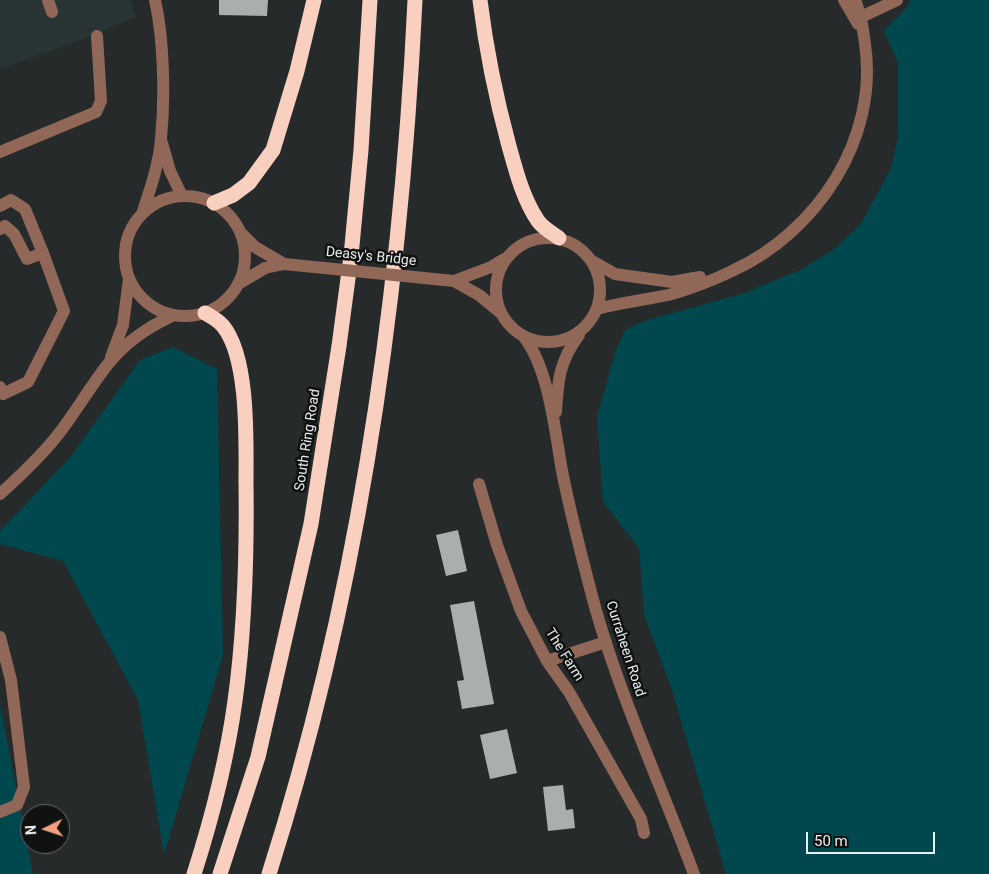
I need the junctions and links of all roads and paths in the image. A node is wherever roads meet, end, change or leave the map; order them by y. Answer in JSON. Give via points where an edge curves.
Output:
{"nodes":[{"id":1,"x":155,"y":0,"type":"edge"},
{"id":2,"x":314,"y":0,"type":"edge"},
{"id":3,"x":370,"y":0,"type":"edge"},
{"id":4,"x":415,"y":0,"type":"edge"},
{"id":5,"x":480,"y":0,"type":"edge"},
{"id":6,"x":844,"y":0,"type":"edge"},
{"id":7,"x":855,"y":0,"type":"edge"},
{"id":8,"x":897,"y":0,"type":"edge"},
{"id":9,"x":861,"y":17,"type":"junction"},
{"id":10,"x":864,"y":35,"type":"junction"},
{"id":11,"x":97,"y":36,"type":"dead end"},
{"id":12,"x":161,"y":140,"type":"junction"},
{"id":13,"x":0,"y":152,"type":"edge"},
{"id":14,"x":182,"y":196,"type":"junction"},
{"id":15,"x":214,"y":203,"type":"junction"},
{"id":16,"x":0,"y":206,"type":"edge"},
{"id":17,"x":142,"y":214,"type":"junction"},
{"id":18,"x":0,"y":229,"type":"edge"},
{"id":19,"x":239,"y":229,"type":"junction"},
{"id":20,"x":558,"y":238,"type":"junction"},
{"id":21,"x":43,"y":253,"type":"junction"},
{"id":22,"x":506,"y":258,"type":"junction"},
{"id":23,"x":592,"y":261,"type":"junction"},
{"id":24,"x":284,"y":264,"type":"junction"},
{"id":25,"x":732,"y":272,"type":"junction"},
{"id":26,"x":129,"y":279,"type":"junction"},
{"id":27,"x":454,"y":281,"type":"junction"},
{"id":28,"x":238,"y":284,"type":"junction"},
{"id":29,"x":597,"y":309,"type":"junction"},
{"id":30,"x":501,"y":313,"type":"junction"},
{"id":31,"x":205,"y":314,"type":"junction"},
{"id":32,"x":172,"y":316,"type":"junction"},
{"id":33,"x":581,"y":331,"type":"junction"},
{"id":34,"x":524,"y":337,"type":"junction"},
{"id":35,"x":108,"y":364,"type":"junction"},
{"id":36,"x":0,"y":387,"type":"edge"},
{"id":37,"x":555,"y":425,"type":"junction"},
{"id":38,"x":479,"y":484,"type":"dead end"},
{"id":39,"x":0,"y":494,"type":"edge"},
{"id":40,"x":0,"y":637,"type":"edge"},
{"id":41,"x":606,"y":642,"type":"junction"},
{"id":42,"x":547,"y":661,"type":"junction"},
{"id":43,"x":0,"y":812,"type":"edge"},
{"id":44,"x":644,"y":833,"type":"dead end"},
{"id":45,"x":194,"y":874,"type":"edge"},
{"id":46,"x":220,"y":874,"type":"edge"},
{"id":47,"x":269,"y":874,"type":"edge"},
{"id":48,"x":694,"y":874,"type":"edge"}],
"edges":[{"from":1,"to":12,"type":"street","via":[[163,74]]},
{"from":2,"to":15,"type":"highway","via":[[297,71],[272,150],[250,183]]},
{"from":3,"to":46,"type":"highway","name":"South Ring Road","via":[[351,256],[311,524],[258,757]]},
{"from":4,"to":47,"type":"highway","via":[[396,254],[371,443],[326,665],[308,741]]},
{"from":5,"to":20,"type":"highway","via":[[492,74],[519,178],[530,207],[540,222]]},
{"from":6,"to":10,"type":"street"},
{"from":7,"to":9,"type":"street"},
{"from":8,"to":9,"type":"street"},
{"from":9,"to":10,"type":"street"},
{"from":10,"to":25,"type":"street","via":[[868,63],[866,98],[856,136],[842,169],[799,226],[769,252]]},
{"from":11,"to":13,"type":"street","via":[[101,101],[96,112]]},
{"from":12,"to":14,"type":"street"},
{"from":12,"to":17,"type":"street"},
{"from":14,"to":15,"type":"street"},
{"from":14,"to":17,"type":"street","via":[[153,204]]},
{"from":15,"to":19,"type":"street"},
{"from":16,"to":21,"type":"street","via":[[11,200],[25,209]]},
{"from":17,"to":26,"type":"street","via":[[133,225],[124,251]]},
{"from":18,"to":21,"type":"street","via":[[5,226],[14,234],[27,259]]},
{"from":19,"to":24,"type":"street","via":[[246,239]]},
{"from":19,"to":28,"type":"street","via":[[244,247],[244,266]]},
{"from":20,"to":22,"type":"street","via":[[530,241]]},
{"from":20,"to":23,"type":"street","name":"Curraheen Road","via":[[572,243]]},
{"from":21,"to":36,"type":"street","via":[[64,311],[28,382],[3,394]]},
{"from":22,"to":27,"type":"street"},
{"from":22,"to":30,"type":"street","name":"Curraheen Road","via":[[496,285]]},
{"from":23,"to":25,"type":"street","via":[[615,274],[672,282]]},
{"from":23,"to":29,"type":"street","name":"Curraheen Road","via":[[599,276]]},
{"from":24,"to":27,"type":"street","name":"Deasy's Bridge","bridge":true},
{"from":24,"to":28,"type":"street","via":[[266,268]]},
{"from":25,"to":29,"type":"street","via":[[670,295]]},
{"from":26,"to":32,"type":"street","via":[[139,296]]},
{"from":26,"to":35,"type":"street","via":[[123,325]]},
{"from":27,"to":30,"type":"street","name":"Curraheen Road"},
{"from":28,"to":31,"type":"street","via":[[230,297]]},
{"from":29,"to":33,"type":"street","name":"Curraheen Road"},
{"from":30,"to":34,"type":"street","name":"Curraheen Road","via":[[510,327]]},
{"from":31,"to":32,"type":"street"},
{"from":31,"to":45,"type":"highway","via":[[224,327],[240,372],[246,446],[246,545],[235,701],[223,764]]},
{"from":32,"to":35,"type":"street","via":[[137,336]]},
{"from":33,"to":34,"type":"street","via":[[554,342]]},
{"from":33,"to":37,"type":"street","name":"Curraheen Road","via":[[561,368]]},
{"from":34,"to":37,"type":"street","name":"Curraheen Road","via":[[535,354]]},
{"from":35,"to":39,"type":"street","via":[[56,436]]},
{"from":37,"to":41,"type":"street","name":"Curraheen Road","via":[[572,514]]},
{"from":38,"to":42,"type":"street","name":"The Farm","via":[[521,611]]},
{"from":40,"to":43,"type":"street","via":[[11,680],[24,787],[17,805]]},
{"from":41,"to":42,"type":"street"},
{"from":41,"to":48,"type":"street","name":"Curraheen Road","via":[[645,752]]},
{"from":42,"to":44,"type":"street","name":"The Farm","via":[[569,692],[631,800]]}]}
